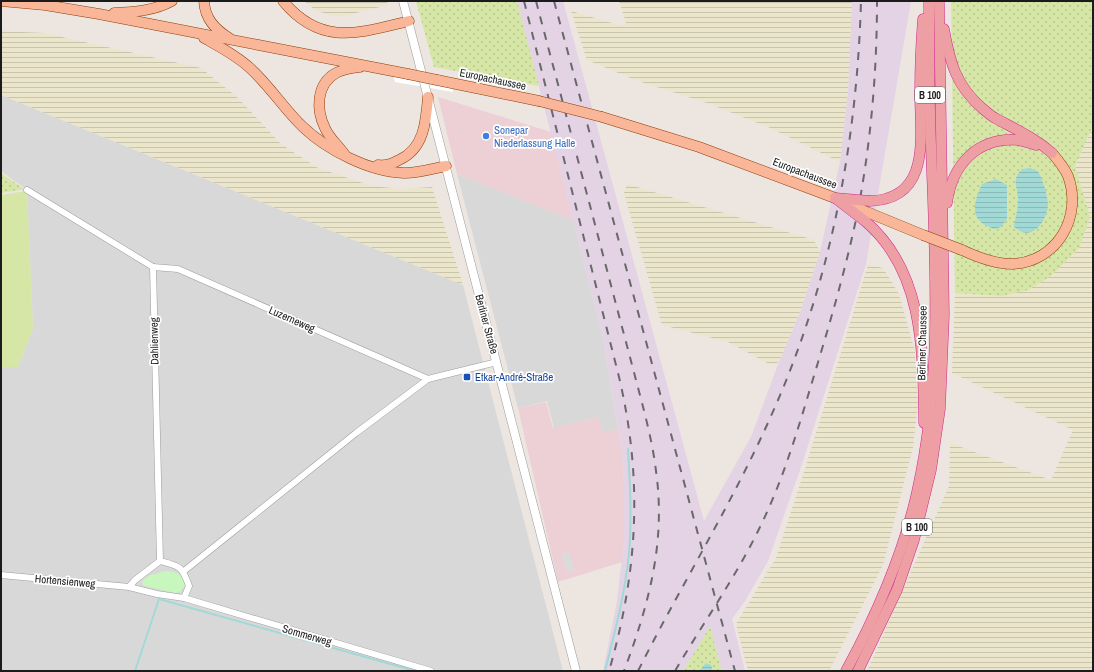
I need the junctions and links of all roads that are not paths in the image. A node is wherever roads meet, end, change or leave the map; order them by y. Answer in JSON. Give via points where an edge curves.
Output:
{"nodes":[{"id":1,"x":1,"y":1,"type":"edge"},
{"id":2,"x":172,"y":1,"type":"edge"},
{"id":3,"x":204,"y":1,"type":"edge"},
{"id":4,"x":283,"y":1,"type":"edge"},
{"id":5,"x":404,"y":1,"type":"edge"},
{"id":6,"x":925,"y":1,"type":"edge"},
{"id":7,"x":929,"y":1,"type":"edge"},
{"id":8,"x":940,"y":1,"type":"edge"},
{"id":9,"x":99,"y":14,"type":"junction"},
{"id":10,"x":409,"y":21,"type":"junction"},
{"id":11,"x":191,"y":32,"type":"junction"},
{"id":12,"x":232,"y":40,"type":"junction"},
{"id":13,"x":367,"y":66,"type":"junction"},
{"id":14,"x":428,"y":97,"type":"junction"},
{"id":15,"x":1052,"y":153,"type":"junction"},
{"id":16,"x":347,"y":156,"type":"junction"},
{"id":17,"x":364,"y":164,"type":"junction"},
{"id":18,"x":446,"y":166,"type":"junction"},
{"id":19,"x":27,"y":190,"type":"dead end"},
{"id":20,"x":835,"y":198,"type":"junction"},
{"id":21,"x":866,"y":216,"type":"junction"},
{"id":22,"x":943,"y":229,"type":"junction"},
{"id":23,"x":153,"y":267,"type":"junction"},
{"id":24,"x":497,"y":362,"type":"junction"},
{"id":25,"x":428,"y":379,"type":"junction"},
{"id":26,"x":924,"y":457,"type":"junction"},
{"id":27,"x":160,"y":561,"type":"junction"},
{"id":28,"x":184,"y":571,"type":"junction"},
{"id":29,"x":1,"y":575,"type":"edge"},
{"id":30,"x":129,"y":587,"type":"junction"},
{"id":31,"x":184,"y":598,"type":"junction"},
{"id":32,"x":431,"y":671,"type":"edge"},
{"id":33,"x":576,"y":671,"type":"edge"},
{"id":34,"x":846,"y":671,"type":"edge"},
{"id":35,"x":858,"y":671,"type":"edge"}],
"edges":[{"from":1,"to":9,"type":"main road","name":"Europachaussee"},
{"from":2,"to":9,"type":"main road","via":[[144,10]]},
{"from":3,"to":12,"type":"main road","via":[[208,19]]},
{"from":4,"to":10,"type":"main road","via":[[305,21],[323,30],[340,33],[358,33]]},
{"from":5,"to":10,"type":"street","name":"Berliner Straße"},
{"from":6,"to":20,"type":"highway","bridge":true,"via":[[921,42],[920,160],[915,175],[908,186],[897,195],[882,201]]},
{"from":7,"to":26,"type":"highway","name":"Berliner Chaussee","number":"B 100","via":[[935,351]]},
{"from":8,"to":15,"type":"highway","via":[[950,60],[959,82],[974,101],[994,117]]},
{"from":8,"to":22,"type":"highway","name":"Berliner Chaussee","number":"B 100"},
{"from":9,"to":11,"type":"main road","name":"Europachaussee"},
{"from":10,"to":14,"type":"street","name":"Berliner Straße"},
{"from":11,"to":12,"type":"main road","name":"Europachaussee"},
{"from":11,"to":16,"type":"main road","via":[[225,49],[251,68],[304,128],[334,151]]},
{"from":12,"to":13,"type":"main road","name":"Europachaussee"},
{"from":13,"to":16,"type":"main road","via":[[336,73],[322,89],[319,100],[320,115],[325,129]]},
{"from":13,"to":20,"type":"main road","name":"Europachaussee","bridge":true,"via":[[539,101],[602,117],[699,147]]},
{"from":14,"to":17,"type":"main road","via":[[426,123],[416,147],[405,158],[387,166]]},
{"from":14,"to":18,"type":"street","name":"Berliner Straße"},
{"from":15,"to":21,"type":"main road","bridge":true,"via":[[1067,175],[1072,190],[1073,206],[1070,220],[1063,235],[1053,247],[1029,260],[1012,264],[981,258],[923,234]]},
{"from":15,"to":22,"type":"highway","via":[[1018,140],[998,141],[980,147],[967,157],[951,182]]},
{"from":16,"to":17,"type":"main road"},
{"from":17,"to":18,"type":"main road","via":[[403,173]]},
{"from":18,"to":24,"type":"street","name":"Berliner Straße"},
{"from":19,"to":23,"type":"street"},
{"from":20,"to":21,"type":"highway","bridge":true},
{"from":21,"to":26,"type":"highway","via":[[902,268],[916,313],[922,346]]},
{"from":22,"to":35,"type":"highway","name":"Berliner Chaussee","number":"B 100","via":[[942,382],[931,470],[914,540],[897,590]]},
{"from":23,"to":25,"type":"street","name":"Luzerneweg","via":[[178,269]]},
{"from":23,"to":27,"type":"street","name":"Dahlienweg"},
{"from":24,"to":25,"type":"street"},
{"from":24,"to":33,"type":"street","name":"Berliner Straße"},
{"from":25,"to":28,"type":"street"},
{"from":26,"to":34,"type":"highway","name":"Berliner Chaussee","number":"B 100","via":[[912,514],[896,565],[878,608]]},
{"from":27,"to":28,"type":"street","via":[[175,565]]},
{"from":27,"to":30,"type":"street"},
{"from":28,"to":31,"type":"street","via":[[189,586]]},
{"from":29,"to":30,"type":"street","name":"Hortensienweg"},
{"from":30,"to":31,"type":"street","name":"Hortensienweg"},
{"from":31,"to":32,"type":"street","name":"Sommerweg"}]}
